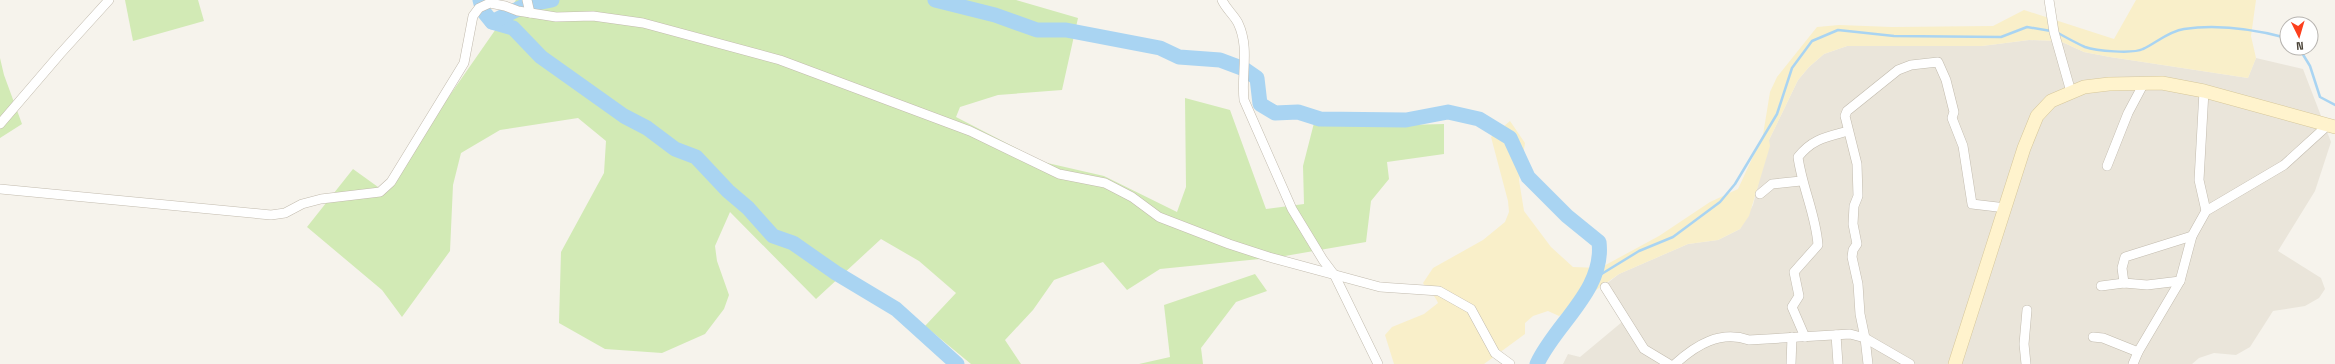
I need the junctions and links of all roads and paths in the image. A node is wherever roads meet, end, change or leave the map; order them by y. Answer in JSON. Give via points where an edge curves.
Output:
{"nodes":[{"id":1,"x":109,"y":0,"type":"edge"},
{"id":2,"x":527,"y":0,"type":"edge"},
{"id":3,"x":1222,"y":0,"type":"edge"},
{"id":4,"x":2049,"y":0,"type":"edge"},
{"id":5,"x":530,"y":13,"type":"junction"},
{"id":6,"x":2144,"y":83,"type":"junction"},
{"id":7,"x":2204,"y":91,"type":"junction"},
{"id":8,"x":2071,"y":92,"type":"junction"},
{"id":9,"x":0,"y":124,"type":"edge"},
{"id":10,"x":2331,"y":126,"type":"edge"},
{"id":11,"x":1848,"y":131,"type":"junction"},
{"id":12,"x":2107,"y":166,"type":"dead end"},
{"id":13,"x":1801,"y":181,"type":"junction"},
{"id":14,"x":0,"y":189,"type":"edge"},
{"id":15,"x":1760,"y":194,"type":"dead end"},
{"id":16,"x":2006,"y":208,"type":"junction"},
{"id":17,"x":2206,"y":211,"type":"junction"},
{"id":18,"x":2192,"y":236,"type":"junction"},
{"id":19,"x":1335,"y":276,"type":"junction"},
{"id":20,"x":2180,"y":281,"type":"junction"},
{"id":21,"x":2124,"y":283,"type":"junction"},
{"id":22,"x":2101,"y":286,"type":"dead end"},
{"id":23,"x":1605,"y":287,"type":"dead end"},
{"id":24,"x":2026,"y":310,"type":"dead end"},
{"id":25,"x":1836,"y":335,"type":"junction"},
{"id":26,"x":1805,"y":337,"type":"junction"},
{"id":27,"x":2093,"y":337,"type":"dead end"},
{"id":28,"x":1792,"y":338,"type":"junction"},
{"id":29,"x":1865,"y":338,"type":"junction"},
{"id":30,"x":2138,"y":352,"type":"junction"},
{"id":31,"x":1378,"y":364,"type":"edge"},
{"id":32,"x":1510,"y":364,"type":"edge"},
{"id":33,"x":1669,"y":364,"type":"edge"},
{"id":34,"x":1675,"y":364,"type":"edge"},
{"id":35,"x":1791,"y":364,"type":"edge"},
{"id":36,"x":1838,"y":364,"type":"edge"},
{"id":37,"x":1868,"y":364,"type":"edge"},
{"id":38,"x":1910,"y":364,"type":"edge"},
{"id":39,"x":1954,"y":364,"type":"edge"},
{"id":40,"x":2026,"y":364,"type":"edge"},
{"id":41,"x":2133,"y":364,"type":"edge"}],
"edges":[{"from":1,"to":9,"type":"street"},
{"from":2,"to":5,"type":"street"},
{"from":3,"to":19,"type":"street","via":[[1238,23],[1246,48],[1244,100],[1292,209],[1322,260]]},
{"from":4,"to":8,"type":"street","via":[[2054,32]]},
{"from":5,"to":14,"type":"street","via":[[490,3],[479,8],[472,16],[464,63],[391,182],[380,192],[321,199],[302,204],[285,213],[271,215]]},
{"from":5,"to":19,"type":"street","via":[[556,17],[593,16],[643,23],[780,60],[970,131],[1059,174],[1105,183],[1132,197],[1159,217],[1229,244]]},
{"from":6,"to":7,"type":"street","via":[[2162,83]]},
{"from":6,"to":8,"type":"street","via":[[2091,87]]},
{"from":6,"to":12,"type":"street","via":[[2128,113]]},
{"from":7,"to":10,"type":"street"},
{"from":7,"to":17,"type":"street","via":[[2199,180]]},
{"from":8,"to":16,"type":"street","via":[[2051,101],[2037,116]]},
{"from":10,"to":17,"type":"street","via":[[2284,165]]},
{"from":11,"to":13,"type":"street","via":[[1822,138],[1806,146],[1798,158]]},
{"from":11,"to":16,"type":"street","via":[[1845,116],[1847,111],[1885,78],[1911,66],[1938,62],[1946,80],[1954,112],[1952,118],[1964,146],[1972,204]]},
{"from":11,"to":29,"type":"street","via":[[1858,180],[1858,196],[1854,206],[1857,244],[1852,257]]},
{"from":13,"to":15,"type":"street","via":[[1772,184]]},
{"from":13,"to":26,"type":"street","via":[[1817,228],[1818,245],[1794,272],[1798,296],[1792,307]]},
{"from":16,"to":39,"type":"street"},
{"from":17,"to":18,"type":"street"},
{"from":18,"to":20,"type":"street"},
{"from":18,"to":21,"type":"street","via":[[2125,257],[2122,268]]},
{"from":19,"to":31,"type":"street"},
{"from":19,"to":32,"type":"street","via":[[1380,287],[1439,292],[1471,309],[1495,354]]},
{"from":20,"to":21,"type":"street","via":[[2147,285]]},
{"from":20,"to":30,"type":"street"},
{"from":21,"to":22,"type":"street"},
{"from":23,"to":33,"type":"street","via":[[1644,349]]},
{"from":24,"to":40,"type":"street"},
{"from":25,"to":26,"type":"street"},
{"from":25,"to":29,"type":"street","via":[[1850,334]]},
{"from":25,"to":36,"type":"street"},
{"from":26,"to":28,"type":"street"},
{"from":27,"to":30,"type":"street","via":[[2103,338]]},
{"from":28,"to":34,"type":"street","via":[[1749,340],[1737,336],[1713,339],[1690,351]]},
{"from":28,"to":35,"type":"street"},
{"from":29,"to":37,"type":"street"},
{"from":29,"to":38,"type":"street"},
{"from":30,"to":41,"type":"street"}]}
